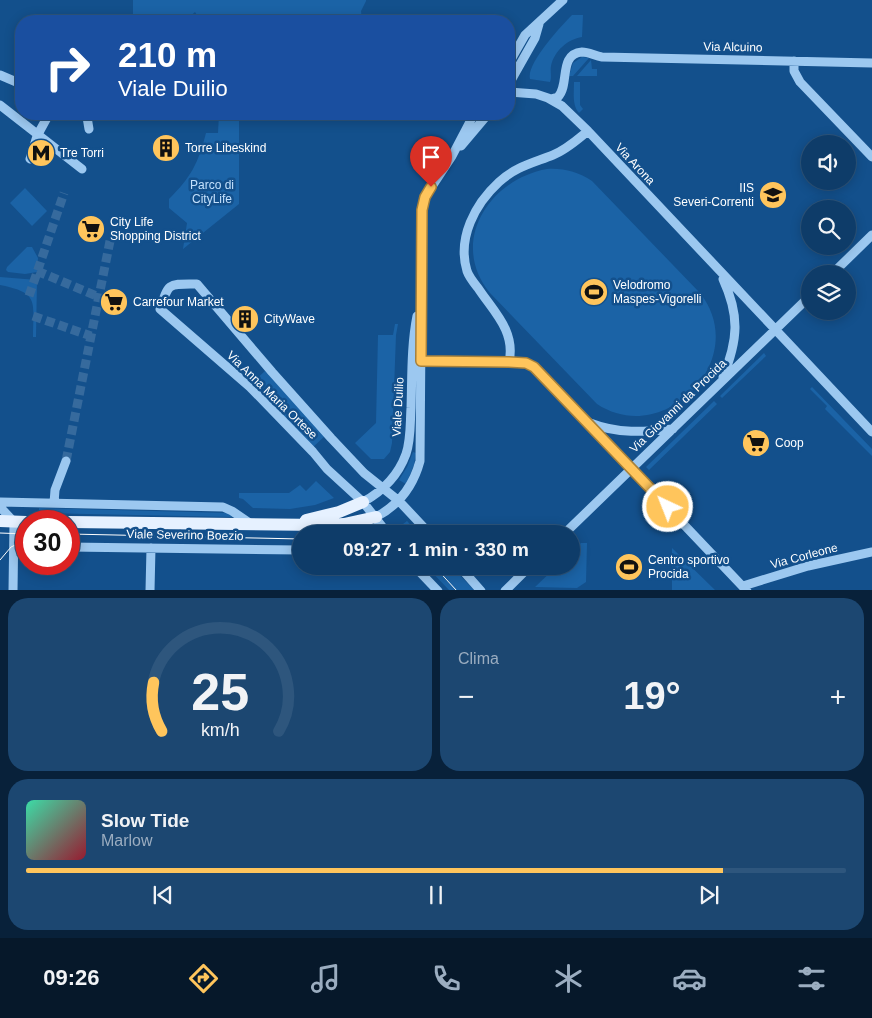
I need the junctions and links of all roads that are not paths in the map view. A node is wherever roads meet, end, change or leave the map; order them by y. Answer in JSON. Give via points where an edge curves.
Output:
{"nodes":[{"id":1,"x":563,"y":0,"type":"edge"},
{"id":2,"x":539,"y":24,"type":"junction"},
{"id":3,"x":515,"y":52,"type":"edge"},
{"id":4,"x":794,"y":61,"type":"junction"},
{"id":5,"x":872,"y":63,"type":"edge"},
{"id":6,"x":515,"y":73,"type":"edge"},
{"id":7,"x":0,"y":75,"type":"edge"},
{"id":8,"x":15,"y":81,"type":"edge"},
{"id":9,"x":515,"y":92,"type":"edge"},
{"id":10,"x":548,"y":98,"type":"junction"},
{"id":11,"x":0,"y":105,"type":"edge"},
{"id":12,"x":15,"y":117,"type":"edge"},
{"id":13,"x":18,"y":120,"type":"edge"},
{"id":14,"x":46,"y":120,"type":"edge"},
{"id":15,"x":87,"y":120,"type":"edge"},
{"id":16,"x":471,"y":120,"type":"edge"},
{"id":17,"x":483,"y":120,"type":"edge"},
{"id":18,"x":89,"y":130,"type":"dead end"},
{"id":19,"x":588,"y":131,"type":"junction"},
{"id":20,"x":38,"y":136,"type":"junction"},
{"id":21,"x":452,"y":156,"type":"junction"},
{"id":22,"x":872,"y":157,"type":"edge"},
{"id":23,"x":30,"y":159,"type":"dead end"},
{"id":24,"x":82,"y":169,"type":"dead end"},
{"id":25,"x":872,"y":235,"type":"edge"},
{"id":26,"x":841,"y":265,"type":"edge"},
{"id":27,"x":720,"y":273,"type":"junction"},
{"id":28,"x":421,"y":296,"type":"junction"},
{"id":29,"x":801,"y":304,"type":"edge"},
{"id":30,"x":774,"y":330,"type":"junction"},
{"id":31,"x":421,"y":361,"type":"junction"},
{"id":32,"x":509,"y":362,"type":"junction"},
{"id":33,"x":721,"y":382,"type":"junction"},
{"id":34,"x":588,"y":422,"type":"junction"},
{"id":35,"x":673,"y":428,"type":"junction"},
{"id":36,"x":872,"y":432,"type":"edge"},
{"id":37,"x":66,"y":460,"type":"tunnel mouth"},
{"id":38,"x":632,"y":468,"type":"junction"},
{"id":39,"x":383,"y":488,"type":"junction"},
{"id":40,"x":399,"y":501,"type":"junction"},
{"id":41,"x":0,"y":502,"type":"edge"},
{"id":42,"x":363,"y":502,"type":"junction"},
{"id":43,"x":54,"y":503,"type":"junction"},
{"id":44,"x":0,"y":507,"type":"edge"},
{"id":45,"x":376,"y":517,"type":"junction"},
{"id":46,"x":15,"y":518,"type":"edge"},
{"id":47,"x":0,"y":521,"type":"edge"},
{"id":48,"x":15,"y":522,"type":"edge"},
{"id":49,"x":80,"y":522,"type":"edge"},
{"id":50,"x":251,"y":524,"type":"junction"},
{"id":51,"x":283,"y":525,"type":"junction"},
{"id":52,"x":382,"y":525,"type":"edge"},
{"id":53,"x":422,"y":525,"type":"edge"},
{"id":54,"x":573,"y":525,"type":"edge"},
{"id":55,"x":15,"y":541,"type":"edge"},
{"id":56,"x":14,"y":545,"type":"joint"},
{"id":57,"x":80,"y":546,"type":"edge"},
{"id":58,"x":151,"y":548,"type":"junction"},
{"id":59,"x":292,"y":550,"type":"edge"},
{"id":60,"x":872,"y":552,"type":"edge"},
{"id":61,"x":423,"y":575,"type":"edge"},
{"id":62,"x":467,"y":575,"type":"edge"},
{"id":63,"x":521,"y":575,"type":"edge"},
{"id":64,"x":745,"y":588,"type":"edge"},
{"id":65,"x":13,"y":590,"type":"edge"},
{"id":66,"x":150,"y":590,"type":"edge"},
{"id":67,"x":438,"y":590,"type":"edge"},
{"id":68,"x":481,"y":590,"type":"edge"},
{"id":69,"x":505,"y":590,"type":"edge"}],
"edges":[{"from":1,"to":2,"type":"street"},
{"from":2,"to":3,"type":"street","via":[[525,35]]},
{"from":2,"to":6,"type":"street","via":[[535,38]]},
{"from":4,"to":5,"type":"street","name":"Via Alcuino"},
{"from":4,"to":10,"type":"street","name":"Via Alcuino","via":[[594,56],[581,52],[569,59],[566,65],[562,93],[556,98]]},
{"from":4,"to":22,"type":"street","via":[[794,71],[800,82]]},
{"from":7,"to":8,"type":"street"},
{"from":9,"to":10,"type":"street"},
{"from":10,"to":19,"type":"street","name":"Via Arona","via":[[562,106]]},
{"from":11,"to":12,"type":"street"},
{"from":13,"to":20,"type":"street"},
{"from":14,"to":20,"type":"street"},
{"from":15,"to":18,"type":"street"},
{"from":16,"to":21,"type":"street","name":"Viale Duilio"},
{"from":17,"to":21,"type":"street","name":"Viale Duilio"},
{"from":19,"to":27,"type":"street","name":"Via Arona"},
{"from":19,"to":32,"type":"street","via":[[563,150],[526,164],[500,180],[475,210],[468,225],[465,256],[468,272],[503,323],[512,351]]},
{"from":20,"to":23,"type":"street"},
{"from":20,"to":24,"type":"street"},
{"from":21,"to":28,"type":"street","name":"Viale Duilio","via":[[425,197],[422,210]]},
{"from":25,"to":26,"type":"street"},
{"from":27,"to":30,"type":"street","name":"Via Arona"},
{"from":27,"to":33,"type":"street","name":"Via Arona","via":[[735,316],[732,356]]},
{"from":28,"to":31,"type":"street","name":"Viale Duilio"},
{"from":28,"to":39,"type":"street","name":"Viale Duilio","via":[[413,341],[409,440],[402,464]]},
{"from":29,"to":30,"type":"street","name":"Via Giovanni da Procida"},
{"from":30,"to":33,"type":"street","name":"Via Giovanni da Procida"},
{"from":30,"to":36,"type":"street","name":"Via Arona"},
{"from":31,"to":32,"type":"street"},
{"from":31,"to":40,"type":"street","name":"Viale Duilio","via":[[420,461],[412,484]]},
{"from":32,"to":34,"type":"street","via":[[534,367]]},
{"from":33,"to":35,"type":"street","name":"Via Giovanni da Procida"},
{"from":34,"to":35,"type":"street","via":[[626,432]]},
{"from":34,"to":38,"type":"street"},
{"from":35,"to":38,"type":"street","name":"Via Giovanni da Procida"},
{"from":37,"to":43,"type":"street","via":[[55,490]]},
{"from":38,"to":54,"type":"street","name":"Via Giovanni da Procida"},
{"from":38,"to":64,"type":"street"},
{"from":39,"to":40,"type":"street","name":"Via Anna Maria Ortese"},
{"from":39,"to":42,"type":"street","name":"Viale Duilio"},
{"from":39,"to":42,"type":"street","name":"Via Anna Maria Ortese","via":[[345,454],[197,284],[173,284],[167,289],[160,309],[250,387],[327,469]]},
{"from":40,"to":45,"type":"street","name":"Viale Duilio"},
{"from":40,"to":53,"type":"street","name":"Via Anna Maria Ortese"},
{"from":41,"to":43,"type":"street","name":"Viale Severino Boezio"},
{"from":42,"to":45,"type":"street","name":"Via Anna Maria Ortese"},
{"from":42,"to":51,"type":"main road","name":"Viale Severino Boezio","via":[[322,517]]},
{"from":43,"to":50,"type":"street","name":"Viale Severino Boezio","via":[[223,507]]},
{"from":44,"to":46,"type":"street"},
{"from":45,"to":51,"type":"main road","name":"Viale Severino Boezio","via":[[344,524]]},
{"from":45,"to":52,"type":"street","name":"Via Anna Maria Ortese"},
{"from":47,"to":48,"type":"main road"},
{"from":49,"to":50,"type":"main road","name":"Viale Severino Boezio"},
{"from":50,"to":51,"type":"main road","name":"Viale Severino Boezio"},
{"from":55,"to":56,"type":"street"},
{"from":56,"to":65,"type":"street"},
{"from":57,"to":58,"type":"street","name":"Viale Severino Boezio"},
{"from":58,"to":59,"type":"street","name":"Viale Severino Boezio"},
{"from":58,"to":66,"type":"street"},
{"from":60,"to":64,"type":"street","name":"Via Corleone","via":[[808,566]]},
{"from":61,"to":67,"type":"street"},
{"from":62,"to":68,"type":"street"},
{"from":63,"to":69,"type":"street"}]}
